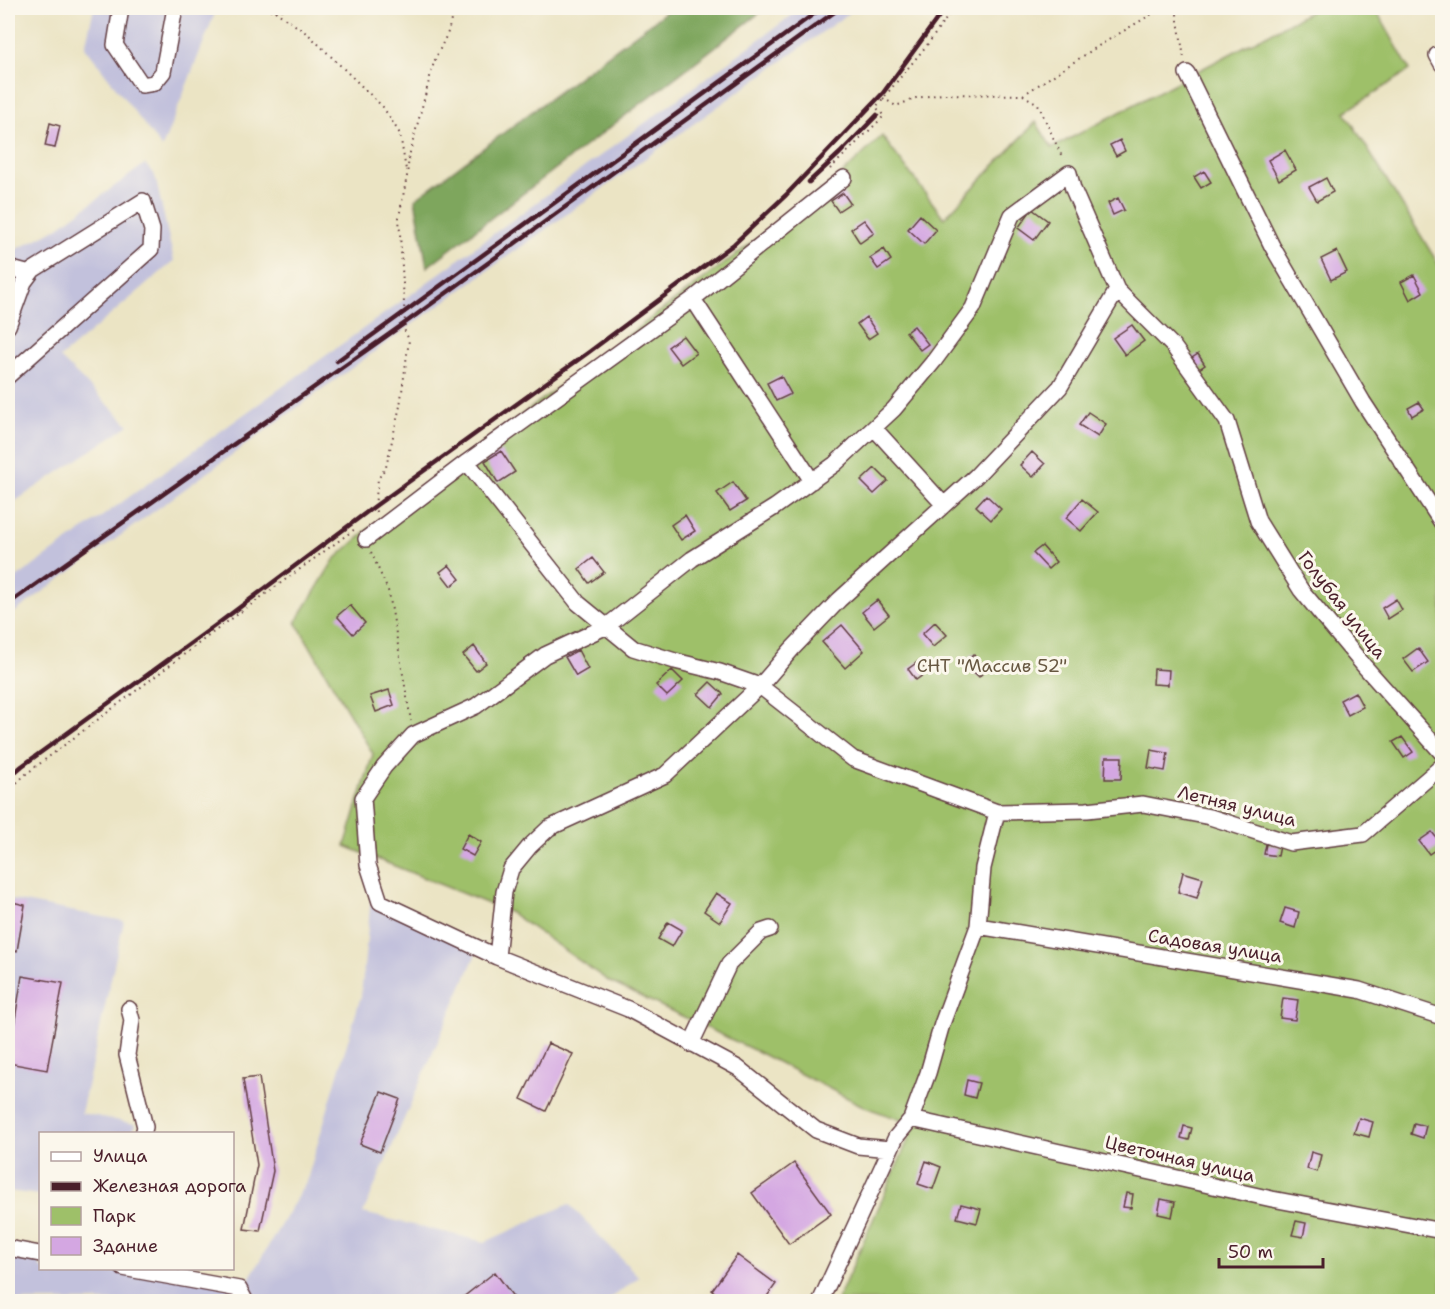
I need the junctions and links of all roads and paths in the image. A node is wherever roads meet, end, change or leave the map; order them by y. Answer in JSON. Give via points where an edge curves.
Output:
{"nodes":[{"id":1,"x":121,"y":8,"type":"edge"},
{"id":2,"x":175,"y":8,"type":"edge"},
{"id":3,"x":264,"y":8,"type":"edge"},
{"id":4,"x":292,"y":8,"type":"edge"},
{"id":5,"x":454,"y":8,"type":"edge"},
{"id":6,"x":954,"y":8,"type":"edge"},
{"id":7,"x":1162,"y":8,"type":"edge"},
{"id":8,"x":1176,"y":8,"type":"edge"},
{"id":9,"x":275,"y":11,"type":"junction"},
{"id":10,"x":1187,"y":73,"type":"joint"},
{"id":11,"x":1023,"y":95,"type":"junction"},
{"id":12,"x":883,"y":98,"type":"junction"},
{"id":13,"x":828,"y":171,"type":"dead end"},
{"id":14,"x":1069,"y":173,"type":"junction"},
{"id":15,"x":407,"y":176,"type":"junction"},
{"id":16,"x":844,"y":178,"type":"dead end"},
{"id":17,"x":8,"y":268,"type":"edge"},
{"id":18,"x":30,"y":274,"type":"junction"},
{"id":19,"x":1117,"y":290,"type":"junction"},
{"id":20,"x":693,"y":299,"type":"junction"},
{"id":21,"x":8,"y":326,"type":"edge"},
{"id":22,"x":8,"y":376,"type":"edge"},
{"id":23,"x":874,"y":428,"type":"junction"},
{"id":24,"x":467,"y":462,"type":"junction"},
{"id":25,"x":812,"y":481,"type":"junction"},
{"id":26,"x":944,"y":506,"type":"junction"},
{"id":27,"x":376,"y":514,"type":"dead end"},
{"id":28,"x":1443,"y":523,"type":"edge"},
{"id":29,"x":361,"y":533,"type":"junction"},
{"id":30,"x":607,"y":626,"type":"junction"},
{"id":31,"x":760,"y":686,"type":"junction"},
{"id":32,"x":414,"y":735,"type":"junction"},
{"id":33,"x":1443,"y":753,"type":"edge"},
{"id":34,"x":1443,"y":766,"type":"edge"},
{"id":35,"x":8,"y":791,"type":"edge"},
{"id":36,"x":997,"y":812,"type":"junction"},
{"id":37,"x":978,"y":926,"type":"junction"},
{"id":38,"x":770,"y":929,"type":"dead end"},
{"id":39,"x":497,"y":957,"type":"junction"},
{"id":40,"x":129,"y":1009,"type":"dead end"},
{"id":41,"x":1443,"y":1017,"type":"edge"},
{"id":42,"x":691,"y":1044,"type":"junction"},
{"id":43,"x":911,"y":1119,"type":"junction"},
{"id":44,"x":144,"y":1132,"type":"edge"},
{"id":45,"x":890,"y":1149,"type":"junction"},
{"id":46,"x":1443,"y":1231,"type":"edge"},
{"id":47,"x":8,"y":1248,"type":"edge"},
{"id":48,"x":39,"y":1254,"type":"edge"},
{"id":49,"x":129,"y":1270,"type":"edge"},
{"id":50,"x":246,"y":1302,"type":"edge"},
{"id":51,"x":820,"y":1302,"type":"edge"}],
"edges":[{"from":1,"to":2,"type":"street","via":[[115,45],[142,85],[154,83],[163,72]]},
{"from":3,"to":9,"type":"path"},
{"from":4,"to":9,"type":"path"},
{"from":5,"to":15,"type":"path","via":[[434,62]]},
{"from":6,"to":12,"type":"path"},
{"from":7,"to":11,"type":"path"},
{"from":8,"to":10,"type":"path"},
{"from":9,"to":15,"type":"path","via":[[309,35],[383,107],[400,134]]},
{"from":10,"to":28,"type":"street","via":[[1272,246],[1363,402]]},
{"from":11,"to":12,"type":"path","via":[[942,94],[896,106]]},
{"from":11,"to":14,"type":"path","via":[[1038,104]]},
{"from":12,"to":13,"type":"path","via":[[876,107],[884,116]]},
{"from":14,"to":19,"type":"street"},
{"from":14,"to":23,"type":"street","via":[[1012,215],[973,308],[934,361]]},
{"from":15,"to":27,"type":"path","via":[[399,217],[404,329],[409,340],[400,406],[386,467],[378,479]]},
{"from":16,"to":20,"type":"street"},
{"from":17,"to":18,"type":"street"},
{"from":18,"to":21,"type":"street"},
{"from":18,"to":22,"type":"street","via":[[143,201],[152,230],[151,249]]},
{"from":19,"to":26,"type":"street","via":[[1060,387]]},
{"from":19,"to":33,"type":"street","name":"Голубая улица","via":[[1173,346],[1227,421],[1258,521],[1300,590]]},
{"from":20,"to":24,"type":"street"},
{"from":20,"to":25,"type":"street"},
{"from":23,"to":25,"type":"street"},
{"from":23,"to":26,"type":"street"},
{"from":24,"to":29,"type":"street"},
{"from":24,"to":30,"type":"street","via":[[578,603]]},
{"from":25,"to":30,"type":"street","via":[[692,559]]},
{"from":26,"to":31,"type":"street","via":[[839,600]]},
{"from":29,"to":32,"type":"path","via":[[389,593]]},
{"from":29,"to":35,"type":"path","via":[[223,625]]},
{"from":30,"to":31,"type":"street","via":[[633,648]]},
{"from":30,"to":32,"type":"street","via":[[545,655],[476,706]]},
{"from":31,"to":36,"type":"street","via":[[853,759]]},
{"from":31,"to":39,"type":"street","via":[[665,775],[549,828],[530,846],[511,869],[504,892]]},
{"from":32,"to":39,"type":"street","via":[[384,767],[363,798],[368,865],[380,902]]},
{"from":34,"to":36,"type":"street","name":"Летняя улица","via":[[1363,834],[1291,843],[1210,817],[1143,804]]},
{"from":36,"to":37,"type":"street","via":[[983,868]]},
{"from":37,"to":41,"type":"street","name":"Садовая улица","via":[[1359,990]]},
{"from":37,"to":43,"type":"street"},
{"from":38,"to":42,"type":"street","via":[[761,932],[729,964]]},
{"from":39,"to":42,"type":"street","via":[[628,1009]]},
{"from":40,"to":44,"type":"street","via":[[132,1020],[127,1055]]},
{"from":42,"to":45,"type":"street","via":[[738,1068],[816,1130],[858,1146]]},
{"from":43,"to":45,"type":"street"},
{"from":43,"to":46,"type":"street","name":"Цветочная улица","via":[[1272,1199]]},
{"from":45,"to":51,"type":"street"},
{"from":47,"to":48,"type":"street"},
{"from":49,"to":50,"type":"street","via":[[239,1289]]}]}
